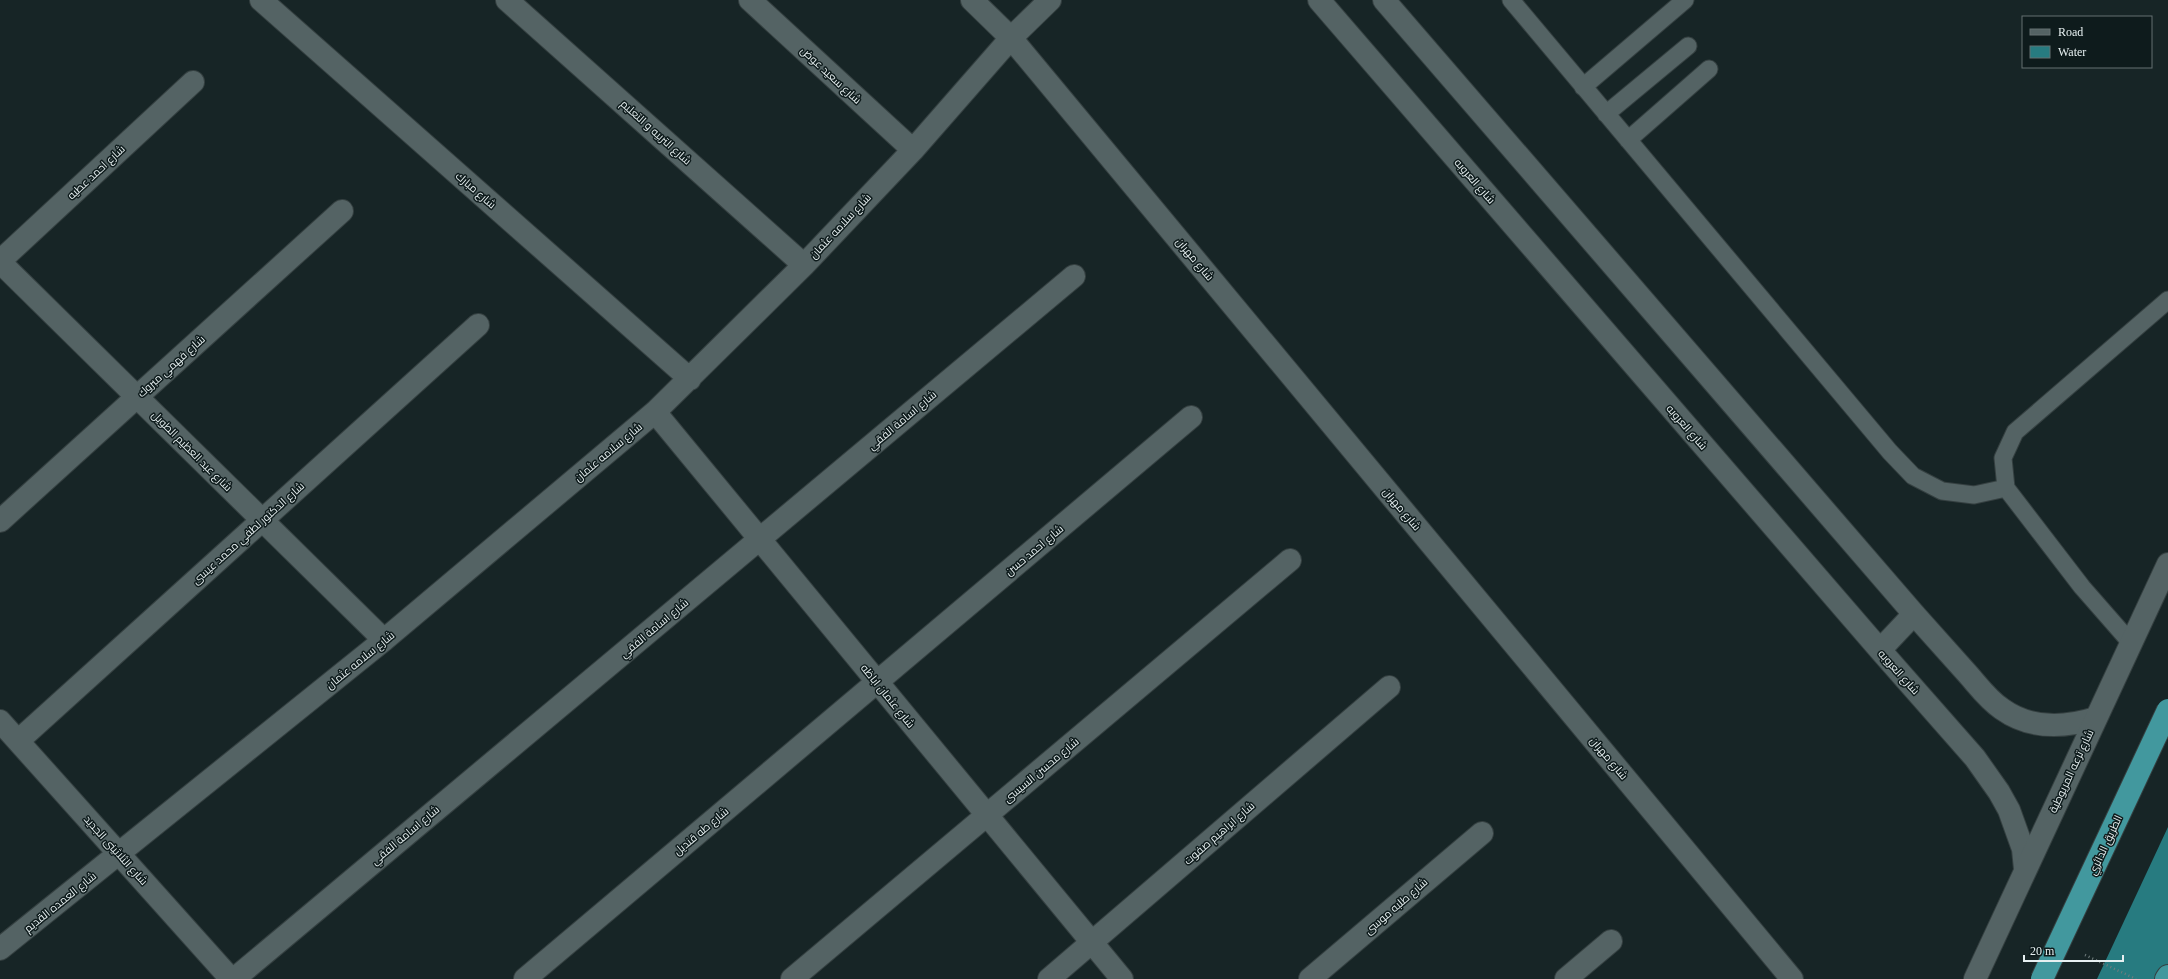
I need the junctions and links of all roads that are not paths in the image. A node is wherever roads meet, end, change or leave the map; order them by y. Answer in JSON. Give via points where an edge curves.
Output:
{"nodes":[{"id":1,"x":261,"y":0,"type":"edge"},
{"id":2,"x":507,"y":0,"type":"edge"},
{"id":3,"x":750,"y":0,"type":"edge"},
{"id":4,"x":972,"y":0,"type":"edge"},
{"id":5,"x":1050,"y":0,"type":"edge"},
{"id":6,"x":1319,"y":0,"type":"edge"},
{"id":7,"x":1384,"y":0,"type":"edge"},
{"id":8,"x":1511,"y":0,"type":"edge"},
{"id":9,"x":1685,"y":0,"type":"edge"},
{"id":10,"x":1011,"y":38,"type":"junction"},
{"id":11,"x":1688,"y":46,"type":"dead end"},
{"id":12,"x":1709,"y":69,"type":"dead end"},
{"id":13,"x":193,"y":82,"type":"dead end"},
{"id":14,"x":1583,"y":86,"type":"junction"},
{"id":15,"x":1606,"y":114,"type":"junction"},
{"id":16,"x":1628,"y":140,"type":"junction"},
{"id":17,"x":913,"y":150,"type":"junction"},
{"id":18,"x":342,"y":211,"type":"dead end"},
{"id":19,"x":0,"y":262,"type":"edge"},
{"id":20,"x":804,"y":265,"type":"junction"},
{"id":21,"x":1074,"y":276,"type":"dead end"},
{"id":22,"x":2168,"y":300,"type":"edge"},
{"id":23,"x":478,"y":325,"type":"dead end"},
{"id":24,"x":690,"y":379,"type":"junction"},
{"id":25,"x":137,"y":397,"type":"junction"},
{"id":26,"x":655,"y":412,"type":"junction"},
{"id":27,"x":1190,"y":417,"type":"dead end"},
{"id":28,"x":2006,"y":488,"type":"junction"},
{"id":29,"x":262,"y":520,"type":"junction"},
{"id":30,"x":0,"y":521,"type":"edge"},
{"id":31,"x":760,"y":539,"type":"junction"},
{"id":32,"x":1290,"y":560,"type":"dead end"},
{"id":33,"x":2168,"y":564,"type":"edge"},
{"id":34,"x":1914,"y":614,"type":"junction"},
{"id":35,"x":384,"y":640,"type":"junction"},
{"id":36,"x":2131,"y":642,"type":"junction"},
{"id":37,"x":1880,"y":650,"type":"junction"},
{"id":38,"x":878,"y":683,"type":"junction"},
{"id":39,"x":1389,"y":687,"type":"dead end"},
{"id":40,"x":2168,"y":710,"type":"edge"},
{"id":41,"x":2096,"y":718,"type":"junction"},
{"id":42,"x":0,"y":721,"type":"edge"},
{"id":43,"x":18,"y":741,"type":"junction"},
{"id":44,"x":987,"y":815,"type":"junction"},
{"id":45,"x":1482,"y":833,"type":"dead end"},
{"id":46,"x":119,"y":854,"type":"junction"},
{"id":47,"x":2025,"y":869,"type":"junction"},
{"id":48,"x":1611,"y":941,"type":"dead end"},
{"id":49,"x":1092,"y":942,"type":"junction"},
{"id":50,"x":1,"y":946,"type":"edge"},
{"id":51,"x":2168,"y":976,"type":"edge"},
{"id":52,"x":232,"y":979,"type":"edge"},
{"id":53,"x":525,"y":979,"type":"edge"},
{"id":54,"x":792,"y":979,"type":"edge"},
{"id":55,"x":1049,"y":979,"type":"edge"},
{"id":56,"x":1122,"y":979,"type":"edge"},
{"id":57,"x":1310,"y":979,"type":"edge"},
{"id":58,"x":1566,"y":979,"type":"edge"},
{"id":59,"x":1792,"y":979,"type":"edge"},
{"id":60,"x":1975,"y":979,"type":"edge"},
{"id":61,"x":2042,"y":979,"type":"edge"},
{"id":62,"x":2166,"y":979,"type":"edge"}],
"edges":[{"from":1,"to":24,"type":"street","name":"شارع مبارك"},
{"from":2,"to":20,"type":"street","name":"شارع التربيه و التعليم"},
{"from":3,"to":17,"type":"street","name":"شارع سعيد عوض"},
{"from":4,"to":10,"type":"street","name":"شارع مهران"},
{"from":5,"to":10,"type":"street","name":"شارع سلامه عثمان"},
{"from":6,"to":37,"type":"street","name":"شارع العروبه"},
{"from":7,"to":34,"type":"street"},
{"from":8,"to":14,"type":"lane"},
{"from":9,"to":14,"type":"lane"},
{"from":10,"to":17,"type":"street","name":"شارع سلامه عثمان"},
{"from":10,"to":59,"type":"street","name":"شارع مهران"},
{"from":11,"to":15,"type":"lane"},
{"from":12,"to":16,"type":"lane"},
{"from":13,"to":19,"type":"street","name":"شارع احمد عطيه"},
{"from":14,"to":15,"type":"lane"},
{"from":15,"to":16,"type":"lane"},
{"from":16,"to":28,"type":"lane","via":[[1913,476],[1942,491],[1974,495]]},
{"from":17,"to":20,"type":"street","name":"شارع سلامه عثمان"},
{"from":18,"to":25,"type":"street","name":"شارع فهمي مبروك"},
{"from":19,"to":25,"type":"street","name":"شارع عبد العظيم الطويل"},
{"from":20,"to":24,"type":"street","name":"شارع سلامه عثمان"},
{"from":21,"to":31,"type":"street","name":"شارع اسامة الفقي"},
{"from":22,"to":28,"type":"lane","via":[[2014,432],[2003,458]]},
{"from":23,"to":29,"type":"street","name":"شارع الدكتور لطفي محمد عيسى"},
{"from":24,"to":26,"type":"street","name":"شارع سلامه عثمان"},
{"from":25,"to":29,"type":"street","name":"شارع عبد العظيم الطويل"},
{"from":25,"to":30,"type":"street","name":"شارع فهمي مبروك"},
{"from":26,"to":31,"type":"street","name":"شارع عثمان اباظه"},
{"from":26,"to":35,"type":"street","name":"شارع سلامه عثمان"},
{"from":27,"to":38,"type":"street","name":"شارع احمد حسن"},
{"from":28,"to":36,"type":"lane","via":[[2082,587]]},
{"from":29,"to":35,"type":"street","name":"شارع عبد العظيم الطويل"},
{"from":29,"to":43,"type":"street","name":"شارع الدكتور لطفي محمد عيسى"},
{"from":31,"to":38,"type":"street","name":"شارع عثمان اباظه"},
{"from":31,"to":52,"type":"street","name":"شارع اسامة الفقي"},
{"from":32,"to":44,"type":"street","name":"شارع محسن السيسى"},
{"from":33,"to":36,"type":"street","name":"شارع ترعه المريوطية"},
{"from":34,"to":37,"type":"street"},
{"from":34,"to":41,"type":"street","via":[[1987,696],[2002,709],[2019,718],[2044,725],[2077,724]]},
{"from":35,"to":46,"type":"street","name":"شارع سلامه عثمان"},
{"from":36,"to":41,"type":"street","name":"شارع ترعه المريوطية"},
{"from":37,"to":47,"type":"street","name":"شارع العروبه","via":[[1975,758],[2000,792],[2017,830],[2023,849]]},
{"from":38,"to":44,"type":"street","name":"شارع عثمان اباظه"},
{"from":38,"to":53,"type":"street","name":"شارع طه قنديل"},
{"from":39,"to":49,"type":"street","name":"شارع ابراهيم صفوت"},
{"from":40,"to":61,"type":"highway","name":"الطريق الدائري","bridge":true},
{"from":41,"to":47,"type":"street","name":"شارع ترعه المريوطية"},
{"from":42,"to":43,"type":"street","name":"شارع الثلاثينى الجديد"},
{"from":43,"to":46,"type":"street","name":"شارع الثلاثينى الجديد"},
{"from":44,"to":49,"type":"street","name":"شارع عثمان اباظه"},
{"from":44,"to":54,"type":"street","name":"شارع محسن السيسى"},
{"from":45,"to":57,"type":"street","name":"شارع طلبه موسى"},
{"from":46,"to":50,"type":"street","name":"شارع العمده القديم"},
{"from":46,"to":52,"type":"street","name":"شارع الثلاثينى الجديد"},
{"from":47,"to":60,"type":"street","name":"شارع ترعه المريوطية"},
{"from":48,"to":58,"type":"street"},
{"from":49,"to":55,"type":"street","name":"شارع ابراهيم صفوت"},
{"from":49,"to":56,"type":"street","name":"شارع عثمان اباظه"},
{"from":51,"to":62,"type":"highway"}]}
